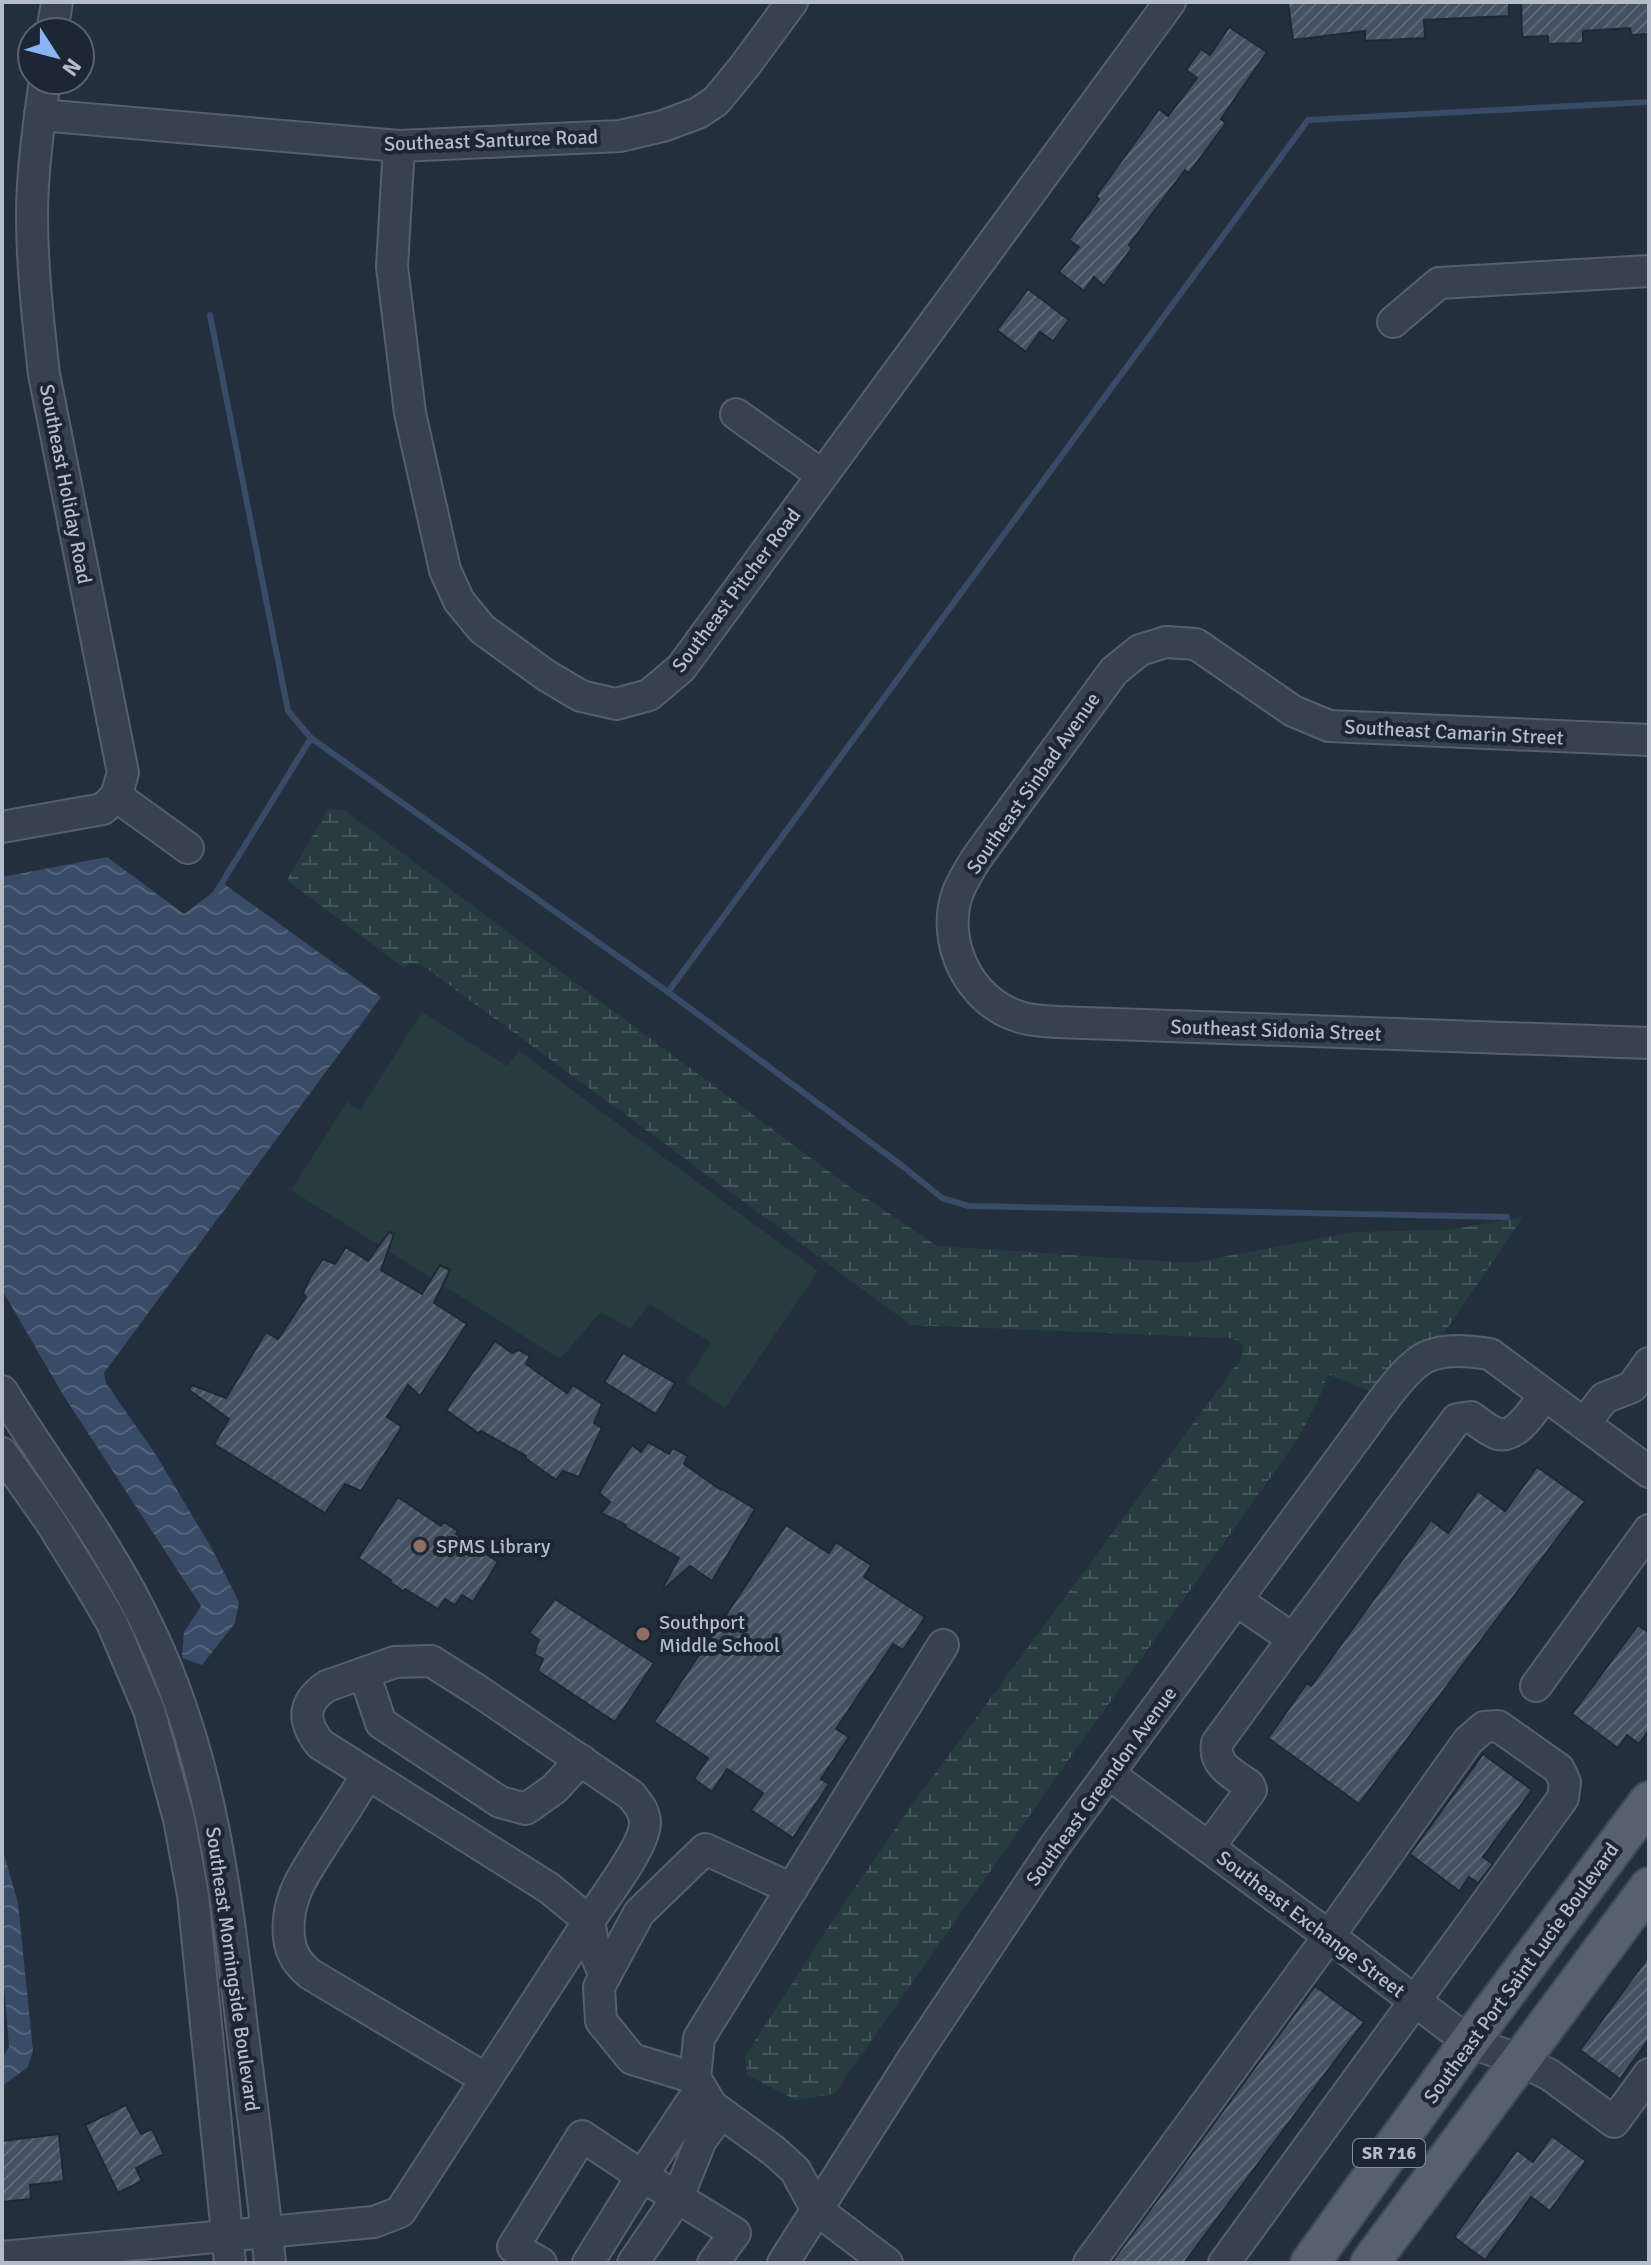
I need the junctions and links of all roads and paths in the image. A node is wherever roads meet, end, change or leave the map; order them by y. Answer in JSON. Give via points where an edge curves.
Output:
{"nodes":[{"id":1,"x":792,"y":2,"type":"edge"},
{"id":2,"x":1170,"y":2,"type":"edge"},
{"id":3,"x":43,"y":96,"type":"edge"},
{"id":4,"x":40,"y":115,"type":"junction"},
{"id":5,"x":399,"y":146,"type":"junction"},
{"id":6,"x":1649,"y":271,"type":"edge"},
{"id":7,"x":1393,"y":322,"type":"dead end"},
{"id":8,"x":736,"y":414,"type":"dead end"},
{"id":9,"x":822,"y":475,"type":"junction"},
{"id":10,"x":1140,"y":650,"type":"joint"},
{"id":11,"x":1649,"y":740,"type":"edge"},
{"id":12,"x":116,"y":796,"type":"junction"},
{"id":13,"x":2,"y":827,"type":"edge"},
{"id":14,"x":188,"y":848,"type":"dead end"},
{"id":15,"x":952,"y":931,"type":"joint"},
{"id":16,"x":1649,"y":1043,"type":"edge"},
{"id":17,"x":1649,"y":1363,"type":"edge"},
{"id":18,"x":2,"y":1391,"type":"edge"},
{"id":19,"x":1545,"y":1395,"type":"junction"},
{"id":20,"x":1584,"y":1424,"type":"junction"},
{"id":21,"x":2,"y":1453,"type":"edge"},
{"id":22,"x":1649,"y":1472,"type":"edge"},
{"id":23,"x":1649,"y":1530,"type":"edge"},
{"id":24,"x":107,"y":1549,"type":"junction"},
{"id":25,"x":1640,"y":1560,"type":"edge"},
{"id":26,"x":79,"y":1569,"type":"junction"},
{"id":27,"x":1236,"y":1600,"type":"junction"},
{"id":28,"x":1293,"y":1639,"type":"junction"},
{"id":29,"x":943,"y":1645,"type":"dead end"},
{"id":30,"x":364,"y":1673,"type":"junction"},
{"id":31,"x":1536,"y":1686,"type":"dead end"},
{"id":32,"x":581,"y":1760,"type":"junction"},
{"id":33,"x":1109,"y":1774,"type":"junction"},
{"id":34,"x":367,"y":1775,"type":"junction"},
{"id":35,"x":1649,"y":1801,"type":"edge"},
{"id":36,"x":1209,"y":1847,"type":"junction"},
{"id":37,"x":225,"y":1886,"type":"junction"},
{"id":38,"x":1649,"y":1887,"type":"edge"},
{"id":39,"x":792,"y":1889,"type":"junction"},
{"id":40,"x":193,"y":1895,"type":"junction"},
{"id":41,"x":589,"y":1921,"type":"junction"},
{"id":42,"x":1329,"y":1936,"type":"junction"},
{"id":43,"x":605,"y":1976,"type":"junction"},
{"id":44,"x":1416,"y":2002,"type":"junction"},
{"id":45,"x":1469,"y":2042,"type":"junction"},
{"id":46,"x":1520,"y":2060,"type":"junction"},
{"id":47,"x":1649,"y":2074,"type":"edge"},
{"id":48,"x":486,"y":2079,"type":"junction"},
{"id":49,"x":698,"y":2083,"type":"junction"},
{"id":50,"x":721,"y":2113,"type":"junction"},
{"id":51,"x":642,"y":2176,"type":"junction"},
{"id":52,"x":678,"y":2197,"type":"junction"},
{"id":53,"x":817,"y":2210,"type":"junction"},
{"id":54,"x":267,"y":2232,"type":"junction"},
{"id":55,"x":228,"y":2250,"type":"edge"},
{"id":56,"x":2,"y":2257,"type":"edge"},
{"id":57,"x":270,"y":2263,"type":"edge"},
{"id":58,"x":541,"y":2263,"type":"edge"},
{"id":59,"x":588,"y":2263,"type":"edge"},
{"id":60,"x":633,"y":2263,"type":"edge"},
{"id":61,"x":713,"y":2263,"type":"edge"},
{"id":62,"x":783,"y":2263,"type":"edge"},
{"id":63,"x":887,"y":2263,"type":"edge"},
{"id":64,"x":1089,"y":2263,"type":"edge"},
{"id":65,"x":1224,"y":2263,"type":"edge"},
{"id":66,"x":1310,"y":2263,"type":"edge"},
{"id":67,"x":1370,"y":2263,"type":"edge"}],
"edges":[{"from":1,"to":5,"type":"street","name":"Southeast Santurce Road","via":[[716,101],[687,118],[620,136]]},
{"from":2,"to":9,"type":"street","name":"Southeast Pitcher Road"},
{"from":3,"to":4,"type":"street","name":"Southeast Holiday Road"},
{"from":4,"to":5,"type":"street","name":"Southeast Santurce Road"},
{"from":4,"to":12,"type":"street","name":"Southeast Holiday Road","via":[[32,213],[44,374],[123,773]]},
{"from":5,"to":9,"type":"street","name":"Southeast Pitcher Road","via":[[392,267],[410,413],[445,570],[459,601],[482,629],[581,696],[616,704],[649,695],[681,668]]},
{"from":6,"to":7,"type":"street","via":[[1439,283]]},
{"from":8,"to":9,"type":"street"},
{"from":10,"to":11,"type":"street","name":"Southeast Camarin Street","via":[[1166,642],[1196,644],[1293,711],[1329,726]]},
{"from":10,"to":15,"type":"street","name":"Southeast Sinbad Avenue","via":[[1114,671],[976,859],[958,893]]},
{"from":12,"to":13,"type":"street","via":[[103,809]]},
{"from":12,"to":14,"type":"street"},
{"from":15,"to":16,"type":"street","name":"Southeast Sidonia Street","via":[[971,982],[993,1003],[1020,1017]]},
{"from":17,"to":20,"type":"street","via":[[1632,1387],[1604,1398]]},
{"from":18,"to":24,"type":"street","name":"Southeast Morningside Boulevard"},
{"from":19,"to":20,"type":"street"},
{"from":19,"to":27,"type":"street","name":"Southeast Greendon Avenue","via":[[1490,1354],[1460,1350],[1427,1357],[1405,1374]]},
{"from":19,"to":28,"type":"street","via":[[1510,1433],[1501,1435],[1471,1417],[1457,1419]]},
{"from":20,"to":22,"type":"street"},
{"from":21,"to":26,"type":"street","name":"Southeast Morningside Boulevard"},
{"from":23,"to":25,"type":"street"},
{"from":24,"to":26,"type":"street"},
{"from":24,"to":37,"type":"street","name":"Southeast Morningside Boulevard","via":[[174,1685],[193,1741]]},
{"from":25,"to":31,"type":"street"},
{"from":26,"to":40,"type":"street","name":"Southeast Morningside Boulevard","via":[[112,1623],[149,1710]]},
{"from":27,"to":28,"type":"street"},
{"from":27,"to":33,"type":"street","name":"Southeast Greendon Avenue"},
{"from":28,"to":36,"type":"street","via":[[1217,1743],[1225,1768],[1251,1790]]},
{"from":29,"to":39,"type":"street"},
{"from":30,"to":32,"type":"street","via":[[395,1662],[431,1661]]},
{"from":30,"to":32,"type":"street","via":[[381,1723],[500,1802],[526,1809]]},
{"from":30,"to":34,"type":"street","via":[[327,1686],[307,1712],[311,1733],[320,1744]]},
{"from":32,"to":41,"type":"street","via":[[631,1795],[642,1808],[645,1825],[642,1841]]},
{"from":33,"to":36,"type":"street","name":"Southeast Exchange Street"},
{"from":33,"to":53,"type":"street","name":"Southeast Greendon Avenue","via":[[995,1934]]},
{"from":34,"to":41,"type":"street","via":[[549,1888]]},
{"from":34,"to":48,"type":"street","via":[[297,1885],[288,1922],[293,1955],[310,1974]]},
{"from":35,"to":45,"type":"main road","name":"Southeast Port Saint Lucie Boulevard","number":"SR 716"},
{"from":36,"to":42,"type":"street","name":"Southeast Exchange Street"},
{"from":37,"to":40,"type":"street"},
{"from":37,"to":54,"type":"street","name":"Southeast Morningside Boulevard"},
{"from":38,"to":46,"type":"main road","number":"SR 716"},
{"from":39,"to":43,"type":"street","via":[[705,1849],[639,1913]]},
{"from":39,"to":49,"type":"street","via":[[699,2038]]},
{"from":40,"to":55,"type":"street","name":"Southeast Morningside Boulevard"},
{"from":41,"to":43,"type":"street"},
{"from":41,"to":48,"type":"street"},
{"from":42,"to":44,"type":"street","name":"Southeast Exchange Street"},
{"from":42,"to":44,"type":"street","via":[[1468,1741],[1484,1727],[1498,1726],[1559,1769],[1565,1782],[1563,1798]]},
{"from":42,"to":64,"type":"street"},
{"from":43,"to":49,"type":"street","via":[[599,1987],[601,2021],[632,2059]]},
{"from":44,"to":45,"type":"street","name":"Southeast Exchange Street"},
{"from":44,"to":65,"type":"street"},
{"from":45,"to":46,"type":"street","name":"Southeast Exchange Street"},
{"from":45,"to":66,"type":"main road","name":"Southeast Port Saint Lucie Boulevard","number":"SR 716"},
{"from":46,"to":47,"type":"street","name":"Southeast Exchange Street","via":[[1614,2122]]},
{"from":46,"to":67,"type":"main road","number":"SR 716"},
{"from":48,"to":54,"type":"street","via":[[400,2212],[374,2222]]},
{"from":49,"to":50,"type":"street"},
{"from":49,"to":51,"type":"street"},
{"from":50,"to":52,"type":"street","via":[[701,2140]]},
{"from":50,"to":53,"type":"street","via":[[795,2170]]},
{"from":51,"to":52,"type":"street"},
{"from":51,"to":58,"type":"street","via":[[582,2136],[513,2247]]},
{"from":51,"to":59,"type":"street"},
{"from":52,"to":60,"type":"street"},
{"from":52,"to":61,"type":"street","via":[[735,2233]]},
{"from":53,"to":62,"type":"street","name":"Southeast Greendon Avenue"},
{"from":53,"to":63,"type":"street"},
{"from":54,"to":55,"type":"street"},
{"from":54,"to":57,"type":"street","name":"Southeast Morningside Boulevard"},
{"from":55,"to":56,"type":"street"}]}
